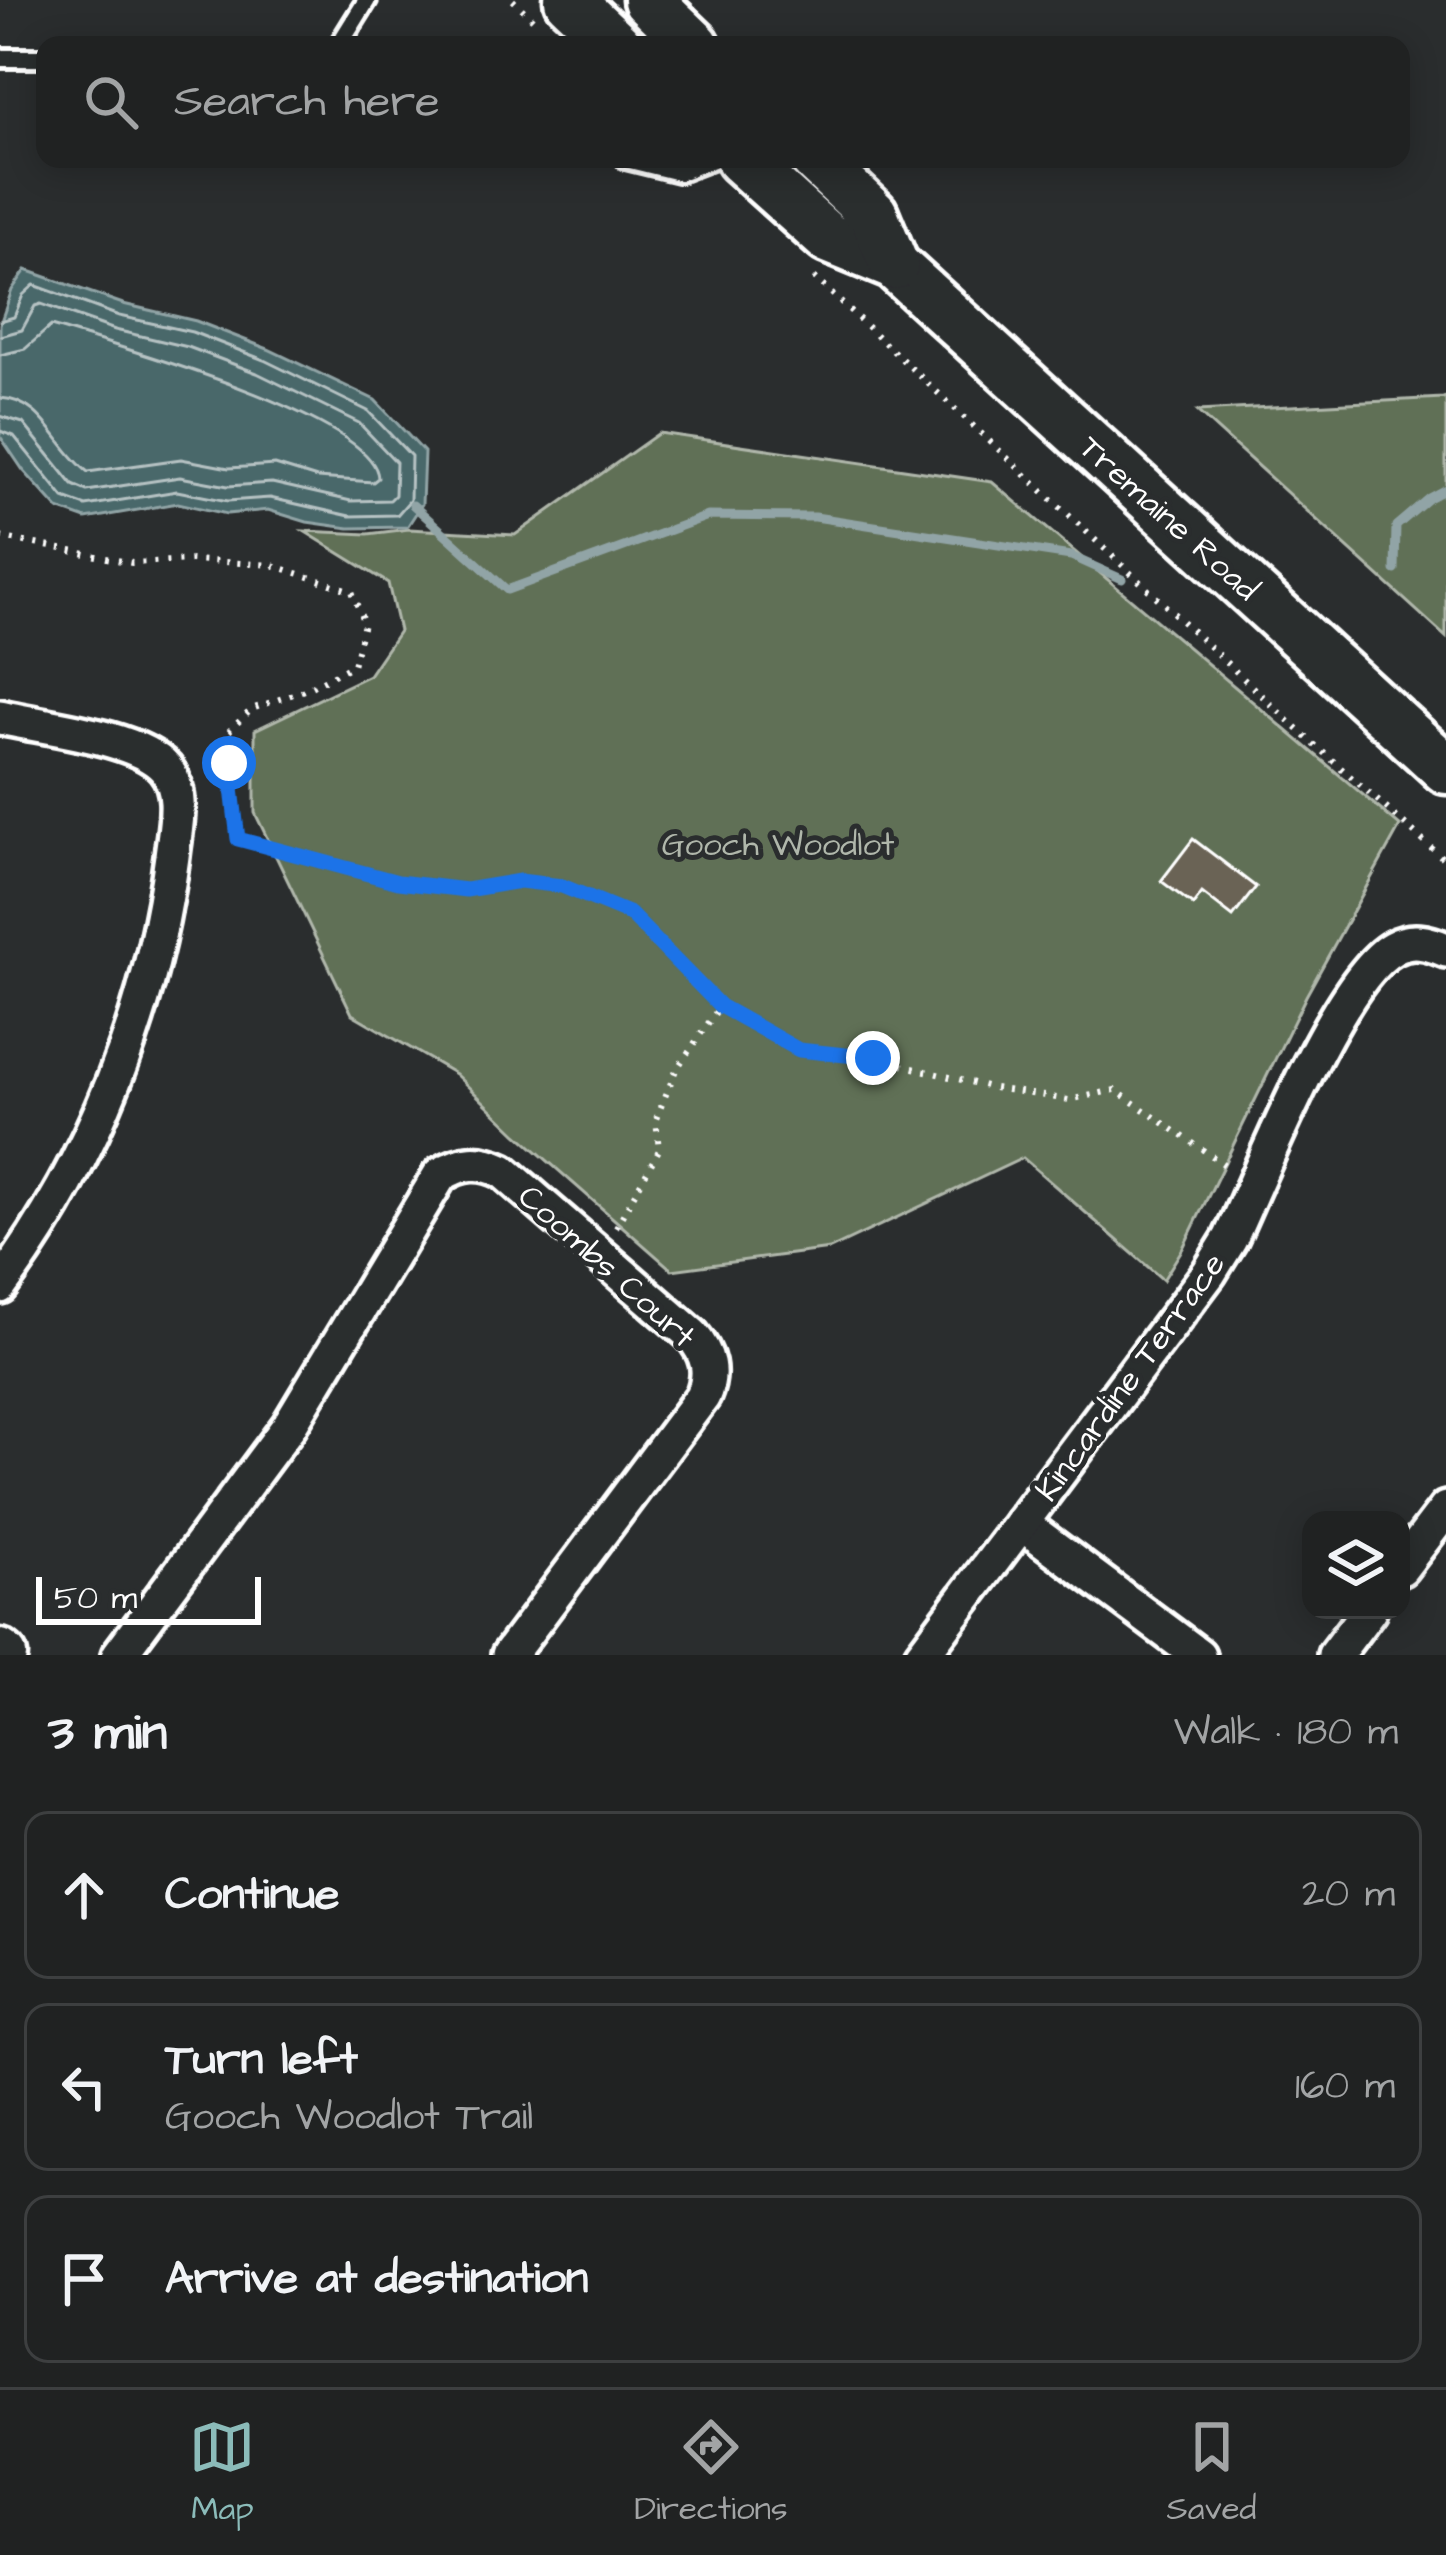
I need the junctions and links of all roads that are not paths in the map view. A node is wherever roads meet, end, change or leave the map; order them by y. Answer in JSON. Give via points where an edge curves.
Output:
{"nodes":[{"id":1,"x":367,"y":0,"type":"edge"},
{"id":2,"x":569,"y":0,"type":"edge"},
{"id":3,"x":647,"y":0,"type":"edge"},
{"id":4,"x":345,"y":36,"type":"edge"},
{"id":5,"x":607,"y":36,"type":"edge"},
{"id":6,"x":685,"y":36,"type":"edge"},
{"id":7,"x":0,"y":58,"type":"edge"},
{"id":8,"x":36,"y":58,"type":"edge"},
{"id":9,"x":750,"y":168,"type":"edge"},
{"id":10,"x":824,"y":168,"type":"edge"},
{"id":11,"x":894,"y":265,"type":"junction"},
{"id":12,"x":0,"y":717,"type":"edge"},
{"id":13,"x":1446,"y":769,"type":"edge"},
{"id":14,"x":1446,"y":950,"type":"edge"},
{"id":15,"x":0,"y":1286,"type":"edge"},
{"id":16,"x":1446,"y":1509,"type":"edge"},
{"id":17,"x":1021,"y":1523,"type":"junction"},
{"id":18,"x":1410,"y":1556,"type":"edge"},
{"id":19,"x":1363,"y":1619,"type":"edge"},
{"id":20,"x":118,"y":1655,"type":"edge"},
{"id":21,"x":508,"y":1655,"type":"edge"},
{"id":22,"x":922,"y":1655,"type":"edge"},
{"id":23,"x":1198,"y":1655,"type":"edge"},
{"id":24,"x":1335,"y":1655,"type":"edge"}],
"edges":[{"from":1,"to":4,"type":"lane"},
{"from":2,"to":5,"type":"main road"},
{"from":3,"to":6,"type":"main road"},
{"from":7,"to":8,"type":"lane"},
{"from":9,"to":11,"type":"main road","name":"Tremaine Road","via":[[828,238]]},
{"from":10,"to":11,"type":"main road","name":"Tremaine Road","via":[[873,214]]},
{"from":11,"to":13,"type":"main road","name":"Tremaine Road"},
{"from":12,"to":15,"type":"street","via":[[149,755],[177,796],[167,894],[135,1027],[70,1176]]},
{"from":14,"to":17,"type":"street","name":"Kincardine Terrace","via":[[1417,941],[1390,949],[1343,1001],[1230,1239]]},
{"from":16,"to":18,"type":"street"},
{"from":17,"to":22,"type":"street","name":"Kincardine Terrace"},
{"from":17,"to":23,"type":"street"},
{"from":19,"to":24,"type":"street"},
{"from":20,"to":21,"type":"street","name":"Coombs Court","via":[[289,1426],[440,1175],[484,1162],[692,1335],[709,1375],[704,1396]]}]}
